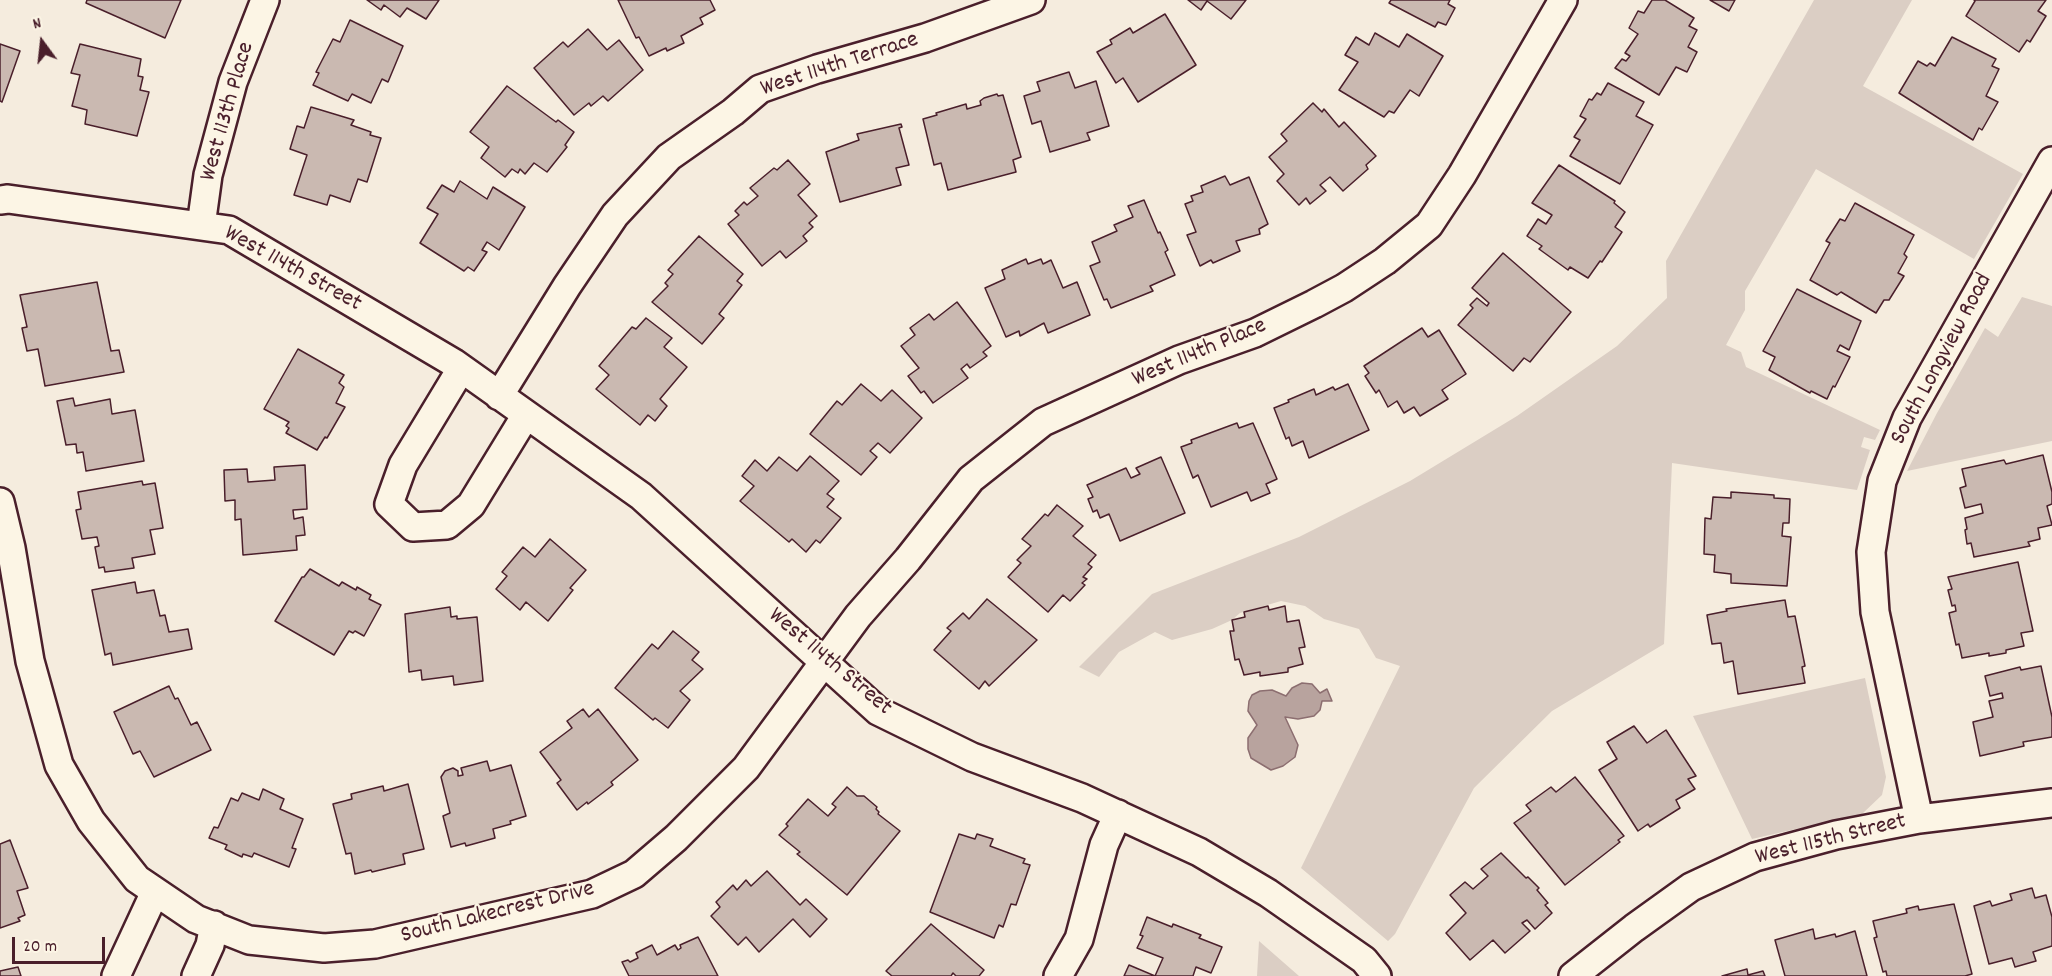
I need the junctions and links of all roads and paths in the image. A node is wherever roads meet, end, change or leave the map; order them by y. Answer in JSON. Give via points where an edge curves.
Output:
{"nodes":[{"id":1,"x":264,"y":0,"type":"edge"},
{"id":2,"x":1031,"y":0,"type":"edge"},
{"id":3,"x":1563,"y":0,"type":"edge"},
{"id":4,"x":2052,"y":161,"type":"edge"},
{"id":5,"x":0,"y":200,"type":"edge"},
{"id":6,"x":201,"y":226,"type":"junction"},
{"id":7,"x":461,"y":369,"type":"junction"},
{"id":8,"x":499,"y":396,"type":"junction"},
{"id":9,"x":526,"y":415,"type":"junction"},
{"id":10,"x":0,"y":502,"type":"edge"},
{"id":11,"x":824,"y":662,"type":"junction"},
{"id":12,"x":806,"y":685,"type":"joint"},
{"id":13,"x":2052,"y":804,"type":"edge"},
{"id":14,"x":1118,"y":814,"type":"junction"},
{"id":15,"x":1919,"y":819,"type":"junction"},
{"id":16,"x":155,"y":892,"type":"junction"},
{"id":17,"x":214,"y":926,"type":"junction"},
{"id":18,"x":116,"y":976,"type":"edge"},
{"id":19,"x":196,"y":976,"type":"edge"},
{"id":20,"x":1058,"y":976,"type":"edge"},
{"id":21,"x":1377,"y":976,"type":"edge"},
{"id":22,"x":1573,"y":976,"type":"edge"}],
"edges":[{"from":1,"to":6,"type":"street","name":"West 113th Place","via":[[233,82],[207,176]]},
{"from":2,"to":8,"type":"street","name":"West 114th Terrace","via":[[925,38],[760,89],[669,157],[615,215]]},
{"from":3,"to":11,"type":"street","name":"West 114th Place","via":[[1429,225],[1385,261],[1314,304],[1256,333],[1179,360],[1043,422],[971,479]]},
{"from":4,"to":15,"type":"street","name":"South Longview Road","via":[[1907,418],[1882,481],[1872,552],[1875,612]]},
{"from":5,"to":6,"type":"street","name":"West 114th Street"},
{"from":6,"to":7,"type":"street","name":"West 114th Street","via":[[229,230]]},
{"from":7,"to":8,"type":"street","name":"West 114th Street"},
{"from":7,"to":9,"type":"street","via":[[403,465],[389,504],[412,527],[447,525],[471,505]]},
{"from":8,"to":9,"type":"street","name":"West 114th Street"},
{"from":9,"to":11,"type":"street","name":"West 114th Street","via":[[641,496]]},
{"from":10,"to":16,"type":"street","name":"South Lakecrest Drive","via":[[30,661],[59,765],[91,821],[137,879]]},
{"from":11,"to":12,"type":"street","name":"West 114th Place"},
{"from":11,"to":14,"type":"street","name":"West 114th Street","via":[[878,711],[972,757]]},
{"from":12,"to":17,"type":"street","name":"South Lakecrest Drive","via":[[746,768],[676,838],[634,874],[592,894],[375,944],[324,948],[249,940]]},
{"from":13,"to":15,"type":"street","name":"West 115th Street"},
{"from":14,"to":20,"type":"street","via":[[1104,845],[1079,939]]},
{"from":14,"to":21,"type":"street","name":"West 114th Street","via":[[1199,852],[1268,893],[1364,960]]},
{"from":15,"to":22,"type":"street","name":"West 115th Street","via":[[1836,835],[1755,857],[1691,887]]},
{"from":16,"to":17,"type":"street","name":"South Lakecrest Drive"},
{"from":16,"to":18,"type":"street"},
{"from":17,"to":19,"type":"street"}]}
